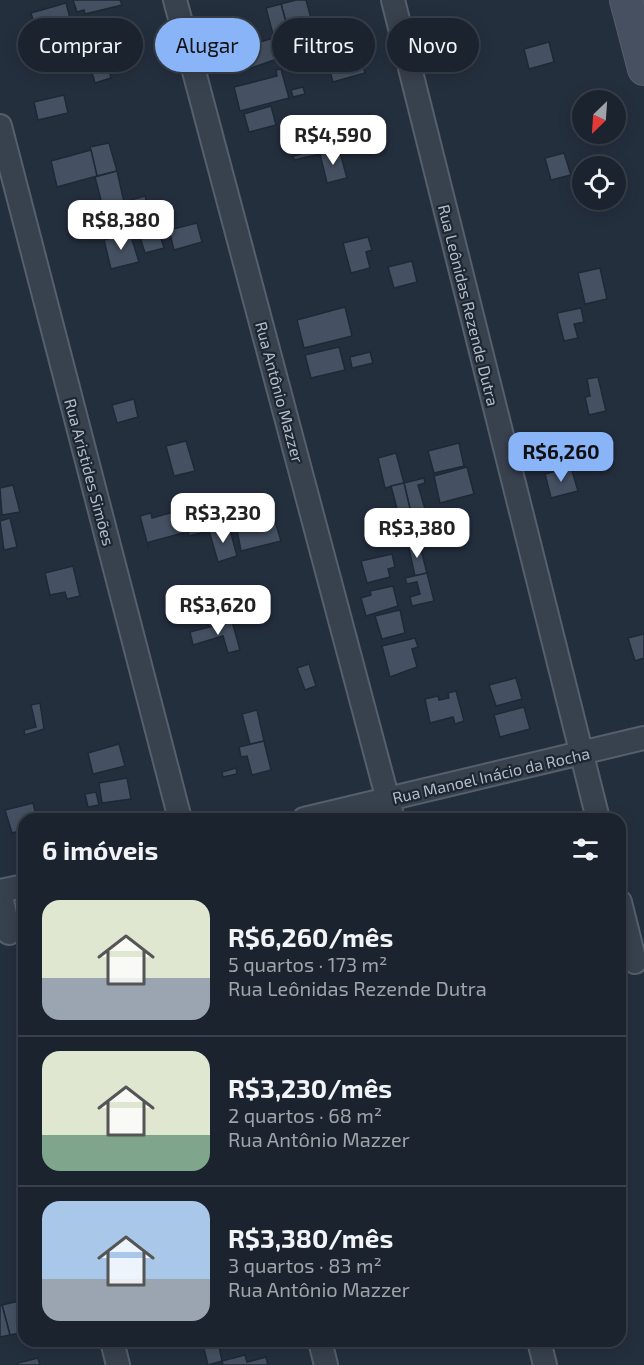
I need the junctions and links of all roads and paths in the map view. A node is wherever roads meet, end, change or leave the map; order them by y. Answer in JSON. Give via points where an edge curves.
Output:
{"nodes":[{"id":1,"x":175,"y":0,"type":"edge"},
{"id":2,"x":393,"y":0,"type":"edge"},
{"id":3,"x":626,"y":0,"type":"edge"},
{"id":4,"x":644,"y":69,"type":"edge"},
{"id":5,"x":0,"y":126,"type":"edge"},
{"id":6,"x":644,"y":738,"type":"edge"},
{"id":7,"x":582,"y":754,"type":"junction"},
{"id":8,"x":391,"y":809,"type":"edge"},
{"id":9,"x":178,"y":813,"type":"edge"},
{"id":10,"x":356,"y":813,"type":"edge"},
{"id":11,"x":597,"y":813,"type":"edge"},
{"id":12,"x":18,"y":887,"type":"edge"},
{"id":13,"x":0,"y":891,"type":"edge"},
{"id":14,"x":626,"y":926,"type":"edge"},
{"id":15,"x":9,"y":933,"type":"dead end"},
{"id":16,"x":635,"y":962,"type":"dead end"},
{"id":17,"x":114,"y":1347,"type":"edge"},
{"id":18,"x":322,"y":1347,"type":"edge"},
{"id":19,"x":540,"y":1347,"type":"edge"},
{"id":20,"x":118,"y":1365,"type":"edge"},
{"id":21,"x":326,"y":1365,"type":"edge"},
{"id":22,"x":545,"y":1365,"type":"edge"}],
"edges":[{"from":1,"to":8,"type":"street","name":"Rua Antônio Mazzer"},
{"from":2,"to":7,"type":"street","name":"Rua Leônidas Rezende Dutra"},
{"from":3,"to":4,"type":"street"},
{"from":5,"to":9,"type":"street","name":"Rua Aristides Simões"},
{"from":6,"to":7,"type":"street","name":"Rua Manoel Inácio da Rocha"},
{"from":7,"to":8,"type":"street","name":"Rua Manoel Inácio da Rocha"},
{"from":7,"to":11,"type":"street","name":"Rua Leônidas Rezende Dutra"},
{"from":8,"to":10,"type":"street","name":"Rua Manoel Inácio da Rocha"},
{"from":12,"to":13,"type":"street"},
{"from":13,"to":15,"type":"street"},
{"from":14,"to":16,"type":"street"},
{"from":17,"to":20,"type":"street"},
{"from":18,"to":21,"type":"street"},
{"from":19,"to":22,"type":"street"}]}
